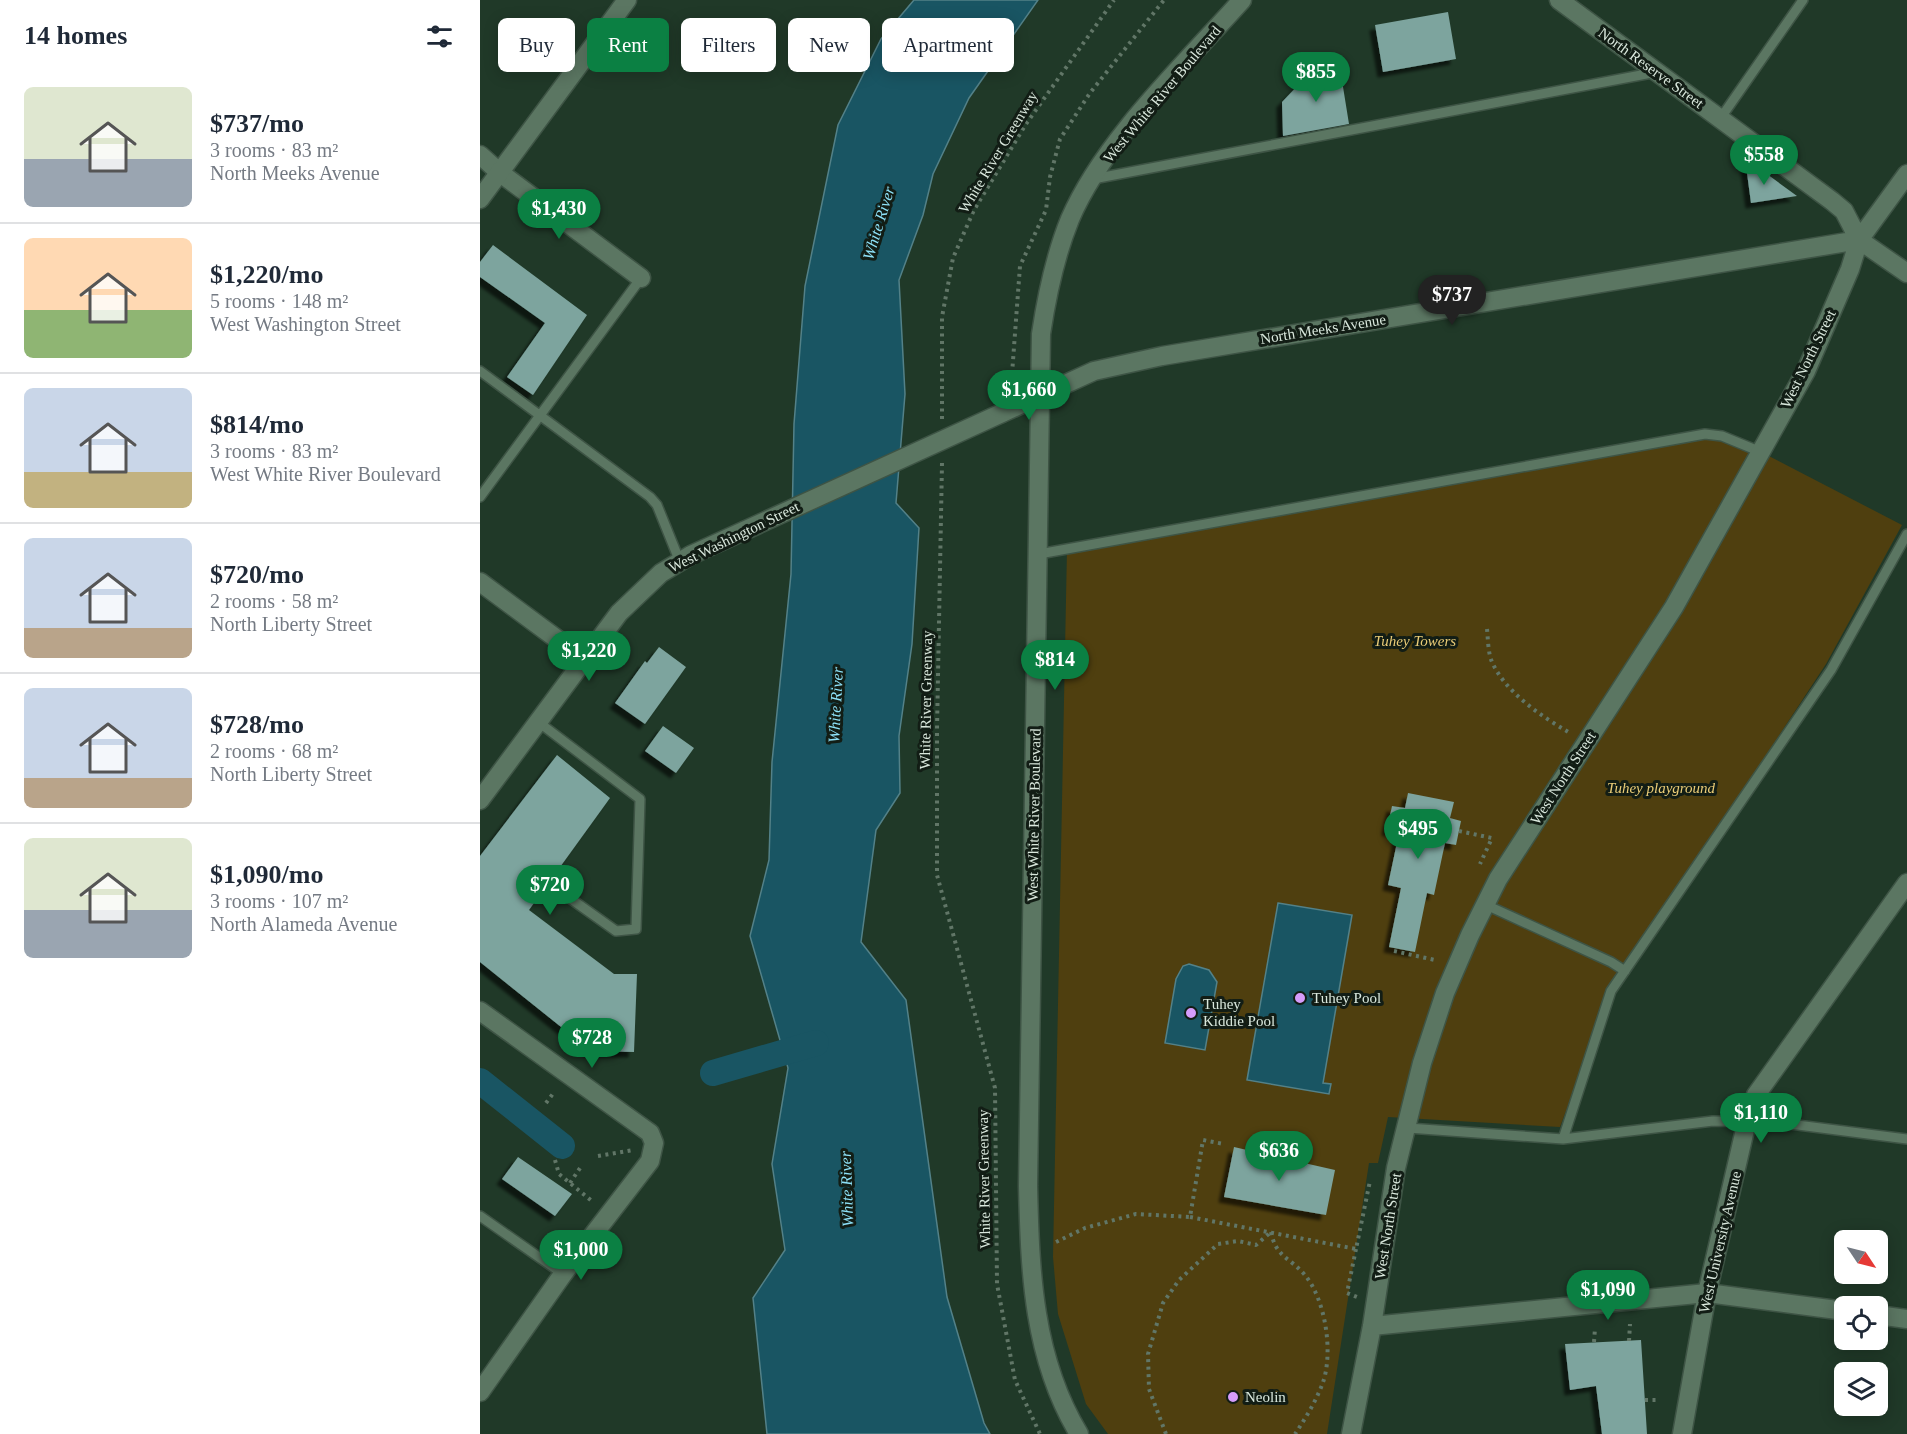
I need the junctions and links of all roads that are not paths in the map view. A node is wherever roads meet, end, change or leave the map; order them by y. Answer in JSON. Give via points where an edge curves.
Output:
{"nodes":[{"id":1,"x":627,"y":0,"type":"edge"},
{"id":2,"x":1242,"y":0,"type":"edge"},
{"id":3,"x":1559,"y":0,"type":"edge"},
{"id":4,"x":1803,"y":0,"type":"edge"},
{"id":5,"x":1657,"y":72,"type":"junction"},
{"id":6,"x":1720,"y":119,"type":"junction"},
{"id":7,"x":480,"y":155,"type":"edge"},
{"id":8,"x":499,"y":172,"type":"junction"},
{"id":9,"x":1907,"y":174,"type":"edge"},
{"id":10,"x":1092,"y":180,"type":"junction"},
{"id":11,"x":480,"y":199,"type":"edge"},
{"id":12,"x":1859,"y":240,"type":"junction"},
{"id":13,"x":1907,"y":273,"type":"edge"},
{"id":14,"x":641,"y":278,"type":"joint"},
{"id":15,"x":480,"y":371,"type":"edge"},
{"id":16,"x":1040,"y":396,"type":"junction"},
{"id":17,"x":541,"y":415,"type":"junction"},
{"id":18,"x":1761,"y":452,"type":"junction"},
{"id":19,"x":480,"y":497,"type":"edge"},
{"id":20,"x":1907,"y":534,"type":"edge"},
{"id":21,"x":1039,"y":554,"type":"junction"},
{"id":22,"x":686,"y":558,"type":"junction"},
{"id":23,"x":480,"y":582,"type":"edge"},
{"id":24,"x":584,"y":659,"type":"junction"},
{"id":25,"x":537,"y":721,"type":"junction"},
{"id":26,"x":480,"y":800,"type":"edge"},
{"id":27,"x":1907,"y":883,"type":"edge"},
{"id":28,"x":564,"y":894,"type":"dead end"},
{"id":29,"x":1484,"y":904,"type":"junction"},
{"id":30,"x":1625,"y":971,"type":"junction"},
{"id":31,"x":480,"y":1011,"type":"edge"},
{"id":32,"x":1747,"y":1121,"type":"junction"},
{"id":33,"x":1408,"y":1128,"type":"junction"},
{"id":34,"x":1563,"y":1139,"type":"junction"},
{"id":35,"x":1907,"y":1139,"type":"edge"},
{"id":36,"x":480,"y":1215,"type":"edge"},
{"id":37,"x":563,"y":1274,"type":"junction"},
{"id":38,"x":1707,"y":1293,"type":"junction"},
{"id":39,"x":1834,"y":1310,"type":"edge"},
{"id":40,"x":1888,"y":1316,"type":"edge"},
{"id":41,"x":1907,"y":1319,"type":"edge"},
{"id":42,"x":1372,"y":1326,"type":"junction"},
{"id":43,"x":480,"y":1392,"type":"edge"},
{"id":44,"x":1079,"y":1434,"type":"edge"},
{"id":45,"x":1351,"y":1434,"type":"edge"},
{"id":46,"x":1682,"y":1434,"type":"edge"}],
"edges":[{"from":1,"to":8,"type":"street"},
{"from":2,"to":10,"type":"street","name":"West White River Boulevard","via":[[1120,139]]},
{"from":3,"to":5,"type":"street","name":"North Reserve Street"},
{"from":4,"to":6,"type":"lane"},
{"from":5,"to":6,"type":"street","name":"North Reserve Street"},
{"from":5,"to":10,"type":"lane"},
{"from":6,"to":12,"type":"street","name":"North Reserve Street","via":[[1844,211]]},
{"from":7,"to":8,"type":"street"},
{"from":8,"to":11,"type":"street"},
{"from":8,"to":14,"type":"street"},
{"from":9,"to":12,"type":"street","name":"West North Street"},
{"from":10,"to":16,"type":"street","name":"West White River Boulevard","via":[[1071,218],[1046,296]]},
{"from":12,"to":13,"type":"street","name":"North Reserve Street"},
{"from":12,"to":16,"type":"street","name":"North Meeks Avenue","via":[[1162,356],[1094,371]]},
{"from":12,"to":18,"type":"street","name":"West North Street","via":[[1806,371]]},
{"from":14,"to":17,"type":"lane"},
{"from":15,"to":17,"type":"lane"},
{"from":16,"to":21,"type":"street","name":"West White River Boulevard"},
{"from":16,"to":22,"type":"street","name":"West Washington Street","bridge":true},
{"from":17,"to":19,"type":"lane"},
{"from":17,"to":22,"type":"lane","via":[[650,497]]},
{"from":18,"to":21,"type":"lane","via":[[1722,436],[1705,434]]},
{"from":18,"to":29,"type":"street","name":"West North Street","via":[[1674,607]]},
{"from":20,"to":30,"type":"lane","via":[[1831,670]]},
{"from":21,"to":44,"type":"street","name":"West White River Boulevard","via":[[1029,1260],[1038,1331],[1060,1397]]},
{"from":22,"to":24,"type":"street","name":"West Washington Street","via":[[640,592]]},
{"from":23,"to":24,"type":"street"},
{"from":24,"to":25,"type":"street","name":"West Washington Street"},
{"from":25,"to":26,"type":"street","name":"West Washington Street"},
{"from":25,"to":28,"type":"lane","via":[[640,799],[636,929],[616,931]]},
{"from":27,"to":32,"type":"street","name":"West University Avenue","via":[[1756,1095]]},
{"from":29,"to":30,"type":"lane"},
{"from":29,"to":33,"type":"street","name":"West North Street","via":[[1445,993],[1422,1063]]},
{"from":30,"to":34,"type":"lane","via":[[1611,991]]},
{"from":31,"to":37,"type":"street","via":[[650,1133],[654,1143],[653,1154]]},
{"from":32,"to":34,"type":"lane","via":[[1713,1121]]},
{"from":32,"to":35,"type":"lane"},
{"from":32,"to":38,"type":"street","name":"West University Avenue"},
{"from":33,"to":34,"type":"lane"},
{"from":33,"to":42,"type":"street","name":"West North Street","via":[[1396,1168]]},
{"from":36,"to":37,"type":"lane"},
{"from":37,"to":43,"type":"street"},
{"from":38,"to":39,"type":"street"},
{"from":38,"to":42,"type":"street"},
{"from":38,"to":46,"type":"street","name":"West University Avenue"},
{"from":40,"to":41,"type":"street"},
{"from":42,"to":45,"type":"street","name":"West North Street"}]}
